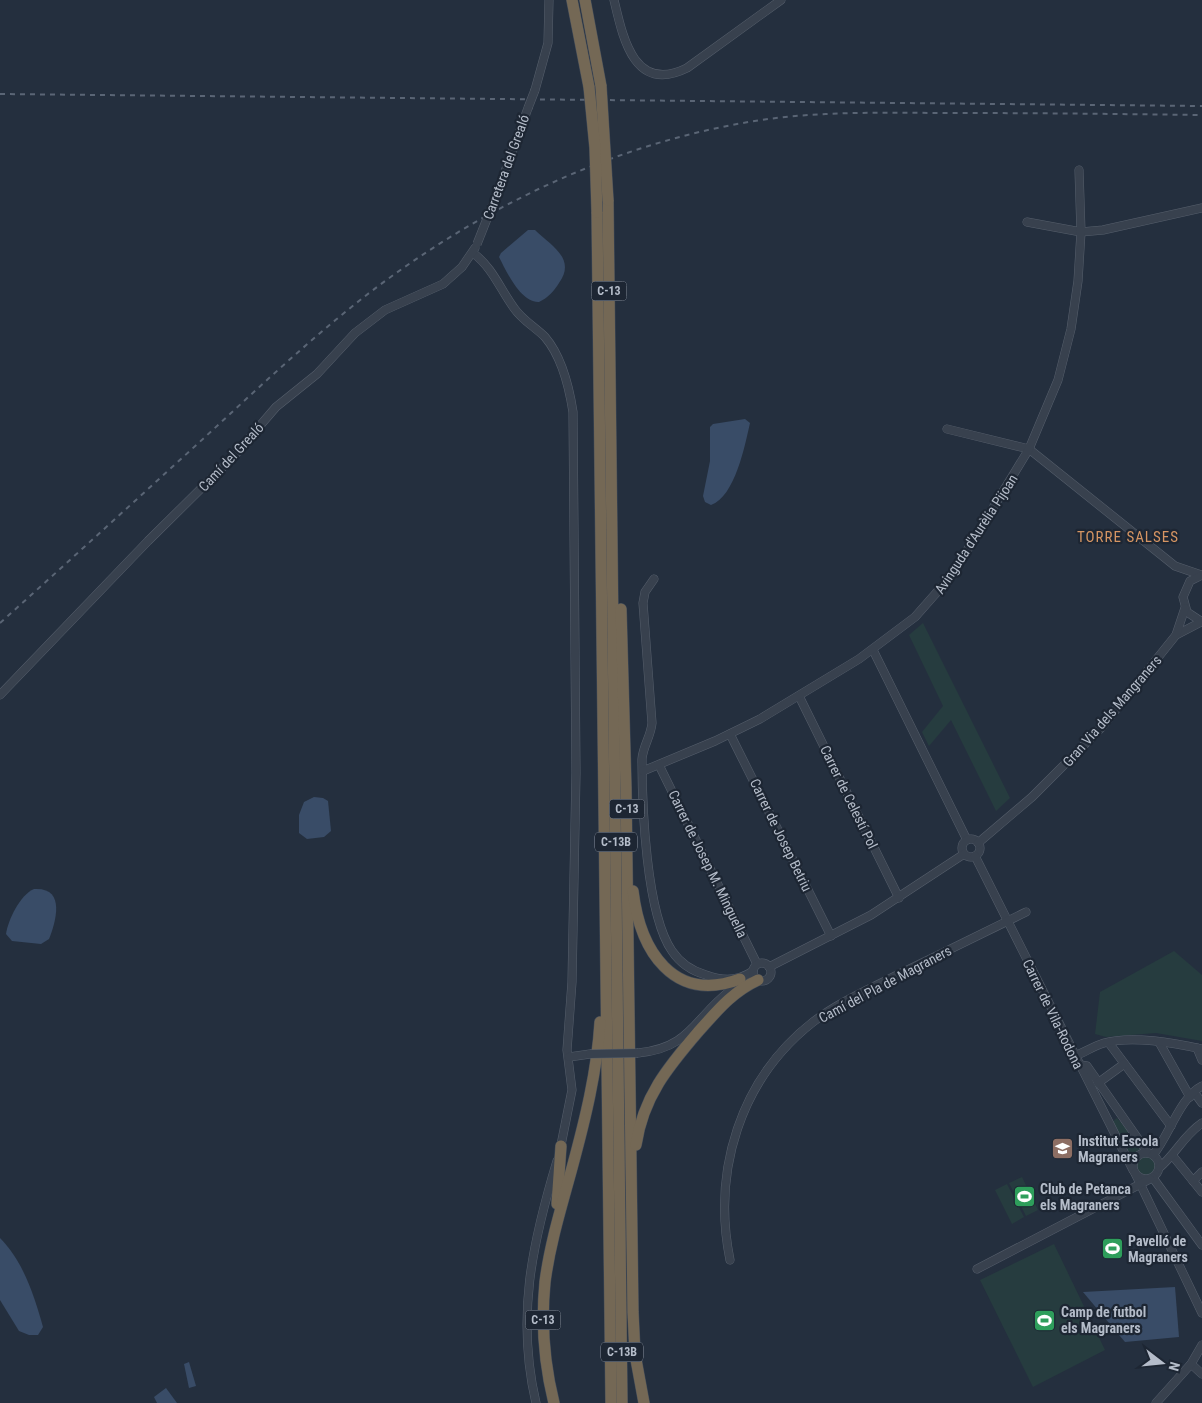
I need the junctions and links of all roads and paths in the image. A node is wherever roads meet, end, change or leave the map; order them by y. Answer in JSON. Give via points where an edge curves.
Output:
{"nodes":[{"id":1,"x":549,"y":0,"type":"edge"},
{"id":2,"x":572,"y":0,"type":"edge"},
{"id":3,"x":585,"y":0,"type":"edge"},
{"id":4,"x":614,"y":0,"type":"edge"},
{"id":5,"x":781,"y":0,"type":"edge"},
{"id":6,"x":1079,"y":170,"type":"dead end"},
{"id":7,"x":1202,"y":208,"type":"edge"},
{"id":8,"x":1027,"y":222,"type":"dead end"},
{"id":9,"x":1081,"y":232,"type":"junction"},
{"id":10,"x":477,"y":244,"type":"joint"},
{"id":11,"x":473,"y":253,"type":"junction"},
{"id":12,"x":610,"y":383,"type":"junction"},
{"id":13,"x":947,"y":429,"type":"dead end"},
{"id":14,"x":1029,"y":449,"type":"junction"},
{"id":15,"x":1202,"y":575,"type":"edge"},
{"id":16,"x":654,"y":579,"type":"dead end"},
{"id":17,"x":1185,"y":608,"type":"junction"},
{"id":18,"x":1202,"y":622,"type":"edge"},
{"id":19,"x":1176,"y":635,"type":"junction"},
{"id":20,"x":873,"y":650,"type":"junction"},
{"id":21,"x":0,"y":694,"type":"edge"},
{"id":22,"x":799,"y":696,"type":"junction"},
{"id":23,"x":624,"y":706,"type":"junction"},
{"id":24,"x":730,"y":734,"type":"junction"},
{"id":25,"x":659,"y":765,"type":"junction"},
{"id":26,"x":643,"y":771,"type":"junction"},
{"id":27,"x":967,"y":840,"type":"junction"},
{"id":28,"x":978,"y":843,"type":"junction"},
{"id":29,"x":964,"y":854,"type":"junction"},
{"id":30,"x":975,"y":856,"type":"junction"},
{"id":31,"x":899,"y":898,"type":"junction"},
{"id":32,"x":605,"y":911,"type":"junction"},
{"id":33,"x":1026,"y":912,"type":"dead end"},
{"id":34,"x":1007,"y":921,"type":"junction"},
{"id":35,"x":831,"y":936,"type":"junction"},
{"id":36,"x":769,"y":967,"type":"junction"},
{"id":37,"x":756,"y":973,"type":"junction"},
{"id":38,"x":740,"y":978,"type":"junction"},
{"id":39,"x":1159,"y":1042,"type":"junction"},
{"id":40,"x":1109,"y":1043,"type":"junction"},
{"id":41,"x":1200,"y":1048,"type":"edge"},
{"id":42,"x":1075,"y":1056,"type":"junction"},
{"id":43,"x":568,"y":1057,"type":"junction"},
{"id":44,"x":1202,"y":1060,"type":"edge"},
{"id":45,"x":1124,"y":1064,"type":"junction"},
{"id":46,"x":1081,"y":1065,"type":"junction"},
{"id":47,"x":1098,"y":1083,"type":"junction"},
{"id":48,"x":1202,"y":1086,"type":"edge"},
{"id":49,"x":1192,"y":1094,"type":"junction"},
{"id":50,"x":1202,"y":1103,"type":"edge"},
{"id":51,"x":1121,"y":1115,"type":"junction"},
{"id":52,"x":1108,"y":1123,"type":"junction"},
{"id":53,"x":1202,"y":1123,"type":"edge"},
{"id":54,"x":1172,"y":1126,"type":"junction"},
{"id":55,"x":561,"y":1146,"type":"junction"},
{"id":56,"x":1150,"y":1154,"type":"junction"},
{"id":57,"x":1172,"y":1155,"type":"junction"},
{"id":58,"x":1159,"y":1168,"type":"junction"},
{"id":59,"x":1134,"y":1172,"type":"junction"},
{"id":60,"x":1202,"y":1172,"type":"edge"},
{"id":61,"x":1152,"y":1178,"type":"junction"},
{"id":62,"x":1193,"y":1181,"type":"junction"},
{"id":63,"x":1140,"y":1185,"type":"junction"},
{"id":64,"x":1202,"y":1192,"type":"edge"},
{"id":65,"x":554,"y":1236,"type":"junction"},
{"id":66,"x":632,"y":1236,"type":"junction"},
{"id":67,"x":1202,"y":1244,"type":"edge"},
{"id":68,"x":730,"y":1260,"type":"dead end"},
{"id":69,"x":977,"y":1269,"type":"dead end"},
{"id":70,"x":1200,"y":1302,"type":"edge"},
{"id":71,"x":1202,"y":1312,"type":"edge"},
{"id":72,"x":1202,"y":1345,"type":"edge"},
{"id":73,"x":1191,"y":1364,"type":"junction"},
{"id":74,"x":1202,"y":1374,"type":"edge"},
{"id":75,"x":536,"y":1403,"type":"edge"},
{"id":76,"x":554,"y":1403,"type":"edge"},
{"id":77,"x":611,"y":1403,"type":"edge"},
{"id":78,"x":622,"y":1403,"type":"edge"},
{"id":79,"x":644,"y":1403,"type":"edge"},
{"id":80,"x":1156,"y":1403,"type":"edge"}],
"edges":[{"from":1,"to":10,"type":"street","name":"Carretera del Grealó","bridge":true,"via":[[548,43],[535,90]]},
{"from":2,"to":32,"type":"highway","number":"C-13","bridge":true,"via":[[589,87],[597,212]]},
{"from":3,"to":12,"type":"highway","number":"C-13","bridge":true,"via":[[601,86],[608,200]]},
{"from":4,"to":5,"type":"street","via":[[622,35],[633,58],[649,70],[674,74]]},
{"from":6,"to":9,"type":"street","name":"Avinguda d'Aurèlia Pijoan"},
{"from":7,"to":9,"type":"street"},
{"from":8,"to":9,"type":"street"},
{"from":9,"to":14,"type":"street","name":"Avinguda d'Aurèlia Pijoan","via":[[1076,299],[1068,342],[1052,396]]},
{"from":10,"to":11,"type":"street","name":"Camí del Grealó"},
{"from":11,"to":21,"type":"street","name":"Camí del Grealó","via":[[443,284],[385,310],[355,332],[317,374],[276,408],[234,456]]},
{"from":11,"to":43,"type":"street","via":[[491,270],[517,312],[552,348],[567,381],[573,412],[576,773]]},
{"from":12,"to":23,"type":"highway","number":"C-13","via":[[615,396]]},
{"from":12,"to":78,"type":"highway","number":"C-13B"},
{"from":13,"to":14,"type":"street"},
{"from":14,"to":15,"type":"street","via":[[1175,566]]},
{"from":14,"to":20,"type":"street","name":"Avinguda d'Aurèlia Pijoan","via":[[943,586],[915,617]]},
{"from":15,"to":17,"type":"street","name":"Gran Via dels Mangraners","via":[[1186,586],[1183,596]]},
{"from":16,"to":26,"type":"street","via":[[645,592],[643,603],[652,722],[643,754]]},
{"from":17,"to":18,"type":"street","name":"Gran Via dels Mangraners","via":[[1191,617]]},
{"from":17,"to":19,"type":"street","name":"Gran Via dels Mangraners"},
{"from":18,"to":19,"type":"street","name":"Gran Via dels Mangraners"},
{"from":19,"to":28,"type":"street","name":"Gran Via dels Mangraners","via":[[1079,751]]},
{"from":20,"to":22,"type":"street","name":"Avinguda d'Aurèlia Pijoan"},
{"from":20,"to":27,"type":"street"},
{"from":22,"to":24,"type":"street","name":"Avinguda d'Aurèlia Pijoan"},
{"from":22,"to":31,"type":"street","name":"Carrer de Celestí Pol"},
{"from":23,"to":38,"type":"highway","via":[[628,726],[632,878],[644,935],[662,965],[683,980],[709,986]]},
{"from":23,"to":66,"type":"highway","number":"C-13"},
{"from":24,"to":25,"type":"street","name":"Avinguda d'Aurèlia Pijoan"},
{"from":24,"to":35,"type":"street","name":"Carrer de Josep Betriu"},
{"from":25,"to":26,"type":"street","name":"Avinguda d'Aurèlia Pijoan"},
{"from":25,"to":37,"type":"street","name":"Carrer de Josep M. Minguella"},
{"from":26,"to":38,"type":"street","via":[[648,865],[667,942],[677,957],[694,971],[720,979]]},
{"from":27,"to":28,"type":"street"},
{"from":27,"to":29,"type":"street","via":[[962,846]]},
{"from":28,"to":30,"type":"street","via":[[979,852]]},
{"from":29,"to":30,"type":"street"},
{"from":29,"to":31,"type":"street"},
{"from":30,"to":34,"type":"street","name":"Carrer de Vila-Rodona"},
{"from":31,"to":35,"type":"street"},
{"from":32,"to":65,"type":"highway","number":"C-13","via":[[601,924],[600,1015],[595,1074]]},
{"from":32,"to":77,"type":"highway","number":"C-13B"},
{"from":33,"to":34,"type":"street","name":"Camí del Pla de Magraners"},
{"from":34,"to":42,"type":"street","name":"Carrer de Vila-Rodona"},
{"from":34,"to":68,"type":"street","name":"Camí del Pla de Magraners","via":[[838,1006],[803,1030],[774,1060],[745,1108],[728,1160],[723,1204]]},
{"from":35,"to":36,"type":"street"},
{"from":36,"to":37,"type":"street","via":[[764,963]]},
{"from":36,"to":37,"type":"street","via":[[767,979]]},
{"from":37,"to":38,"type":"street"},
{"from":37,"to":43,"type":"street","bridge":true,"via":[[724,996],[677,1042],[657,1051]]},
{"from":37,"to":66,"type":"highway","via":[[721,1006],[669,1066],[650,1097],[636,1145]]},
{"from":39,"to":40,"type":"street"},
{"from":39,"to":41,"type":"street"},
{"from":39,"to":49,"type":"street"},
{"from":40,"to":42,"type":"street"},
{"from":40,"to":45,"type":"street"},
{"from":41,"to":44,"type":"street"},
{"from":42,"to":46,"type":"street","name":"Carrer de Vila-Rodona"},
{"from":43,"to":55,"type":"street","via":[[572,1090]]},
{"from":45,"to":47,"type":"street"},
{"from":45,"to":54,"type":"street"},
{"from":46,"to":47,"type":"street","via":[[1087,1066]]},
{"from":46,"to":52,"type":"street","name":"Carrer de Vila-Rodona","via":[[1081,1071]]},
{"from":47,"to":51,"type":"street"},
{"from":48,"to":49,"type":"street"},
{"from":49,"to":50,"type":"street"},
{"from":49,"to":54,"type":"street"},
{"from":51,"to":52,"type":"street"},
{"from":51,"to":56,"type":"street"},
{"from":52,"to":59,"type":"street","name":"Carrer de Vila-Rodona"},
{"from":53,"to":57,"type":"street","via":[[1186,1135]]},
{"from":54,"to":56,"type":"street"},
{"from":55,"to":65,"type":"highway"},
{"from":55,"to":75,"type":"street","via":[[539,1224],[527,1291],[527,1345]]},
{"from":56,"to":58,"type":"street","via":[[1159,1162]]},
{"from":56,"to":59,"type":"street","via":[[1139,1155],[1135,1159]]},
{"from":57,"to":58,"type":"street"},
{"from":57,"to":62,"type":"street"},
{"from":58,"to":61,"type":"street"},
{"from":59,"to":61,"type":"street","via":[[1142,1179]]},
{"from":59,"to":63,"type":"street","name":"Carrer de Vila-Rodona"},
{"from":60,"to":62,"type":"street"},
{"from":61,"to":63,"type":"street"},
{"from":61,"to":67,"type":"street"},
{"from":62,"to":64,"type":"street"},
{"from":63,"to":69,"type":"street"},
{"from":63,"to":70,"type":"street","name":"Carrer de Vila-Rodona"},
{"from":65,"to":76,"type":"highway","number":"C-13","via":[[543,1321],[546,1366]]},
{"from":66,"to":79,"type":"highway","number":"C-13","via":[[634,1338]]},
{"from":70,"to":71,"type":"street","name":"Carrer de Vila-Rodona"},
{"from":72,"to":73,"type":"street"},
{"from":73,"to":74,"type":"street"},
{"from":73,"to":80,"type":"street"}]}
